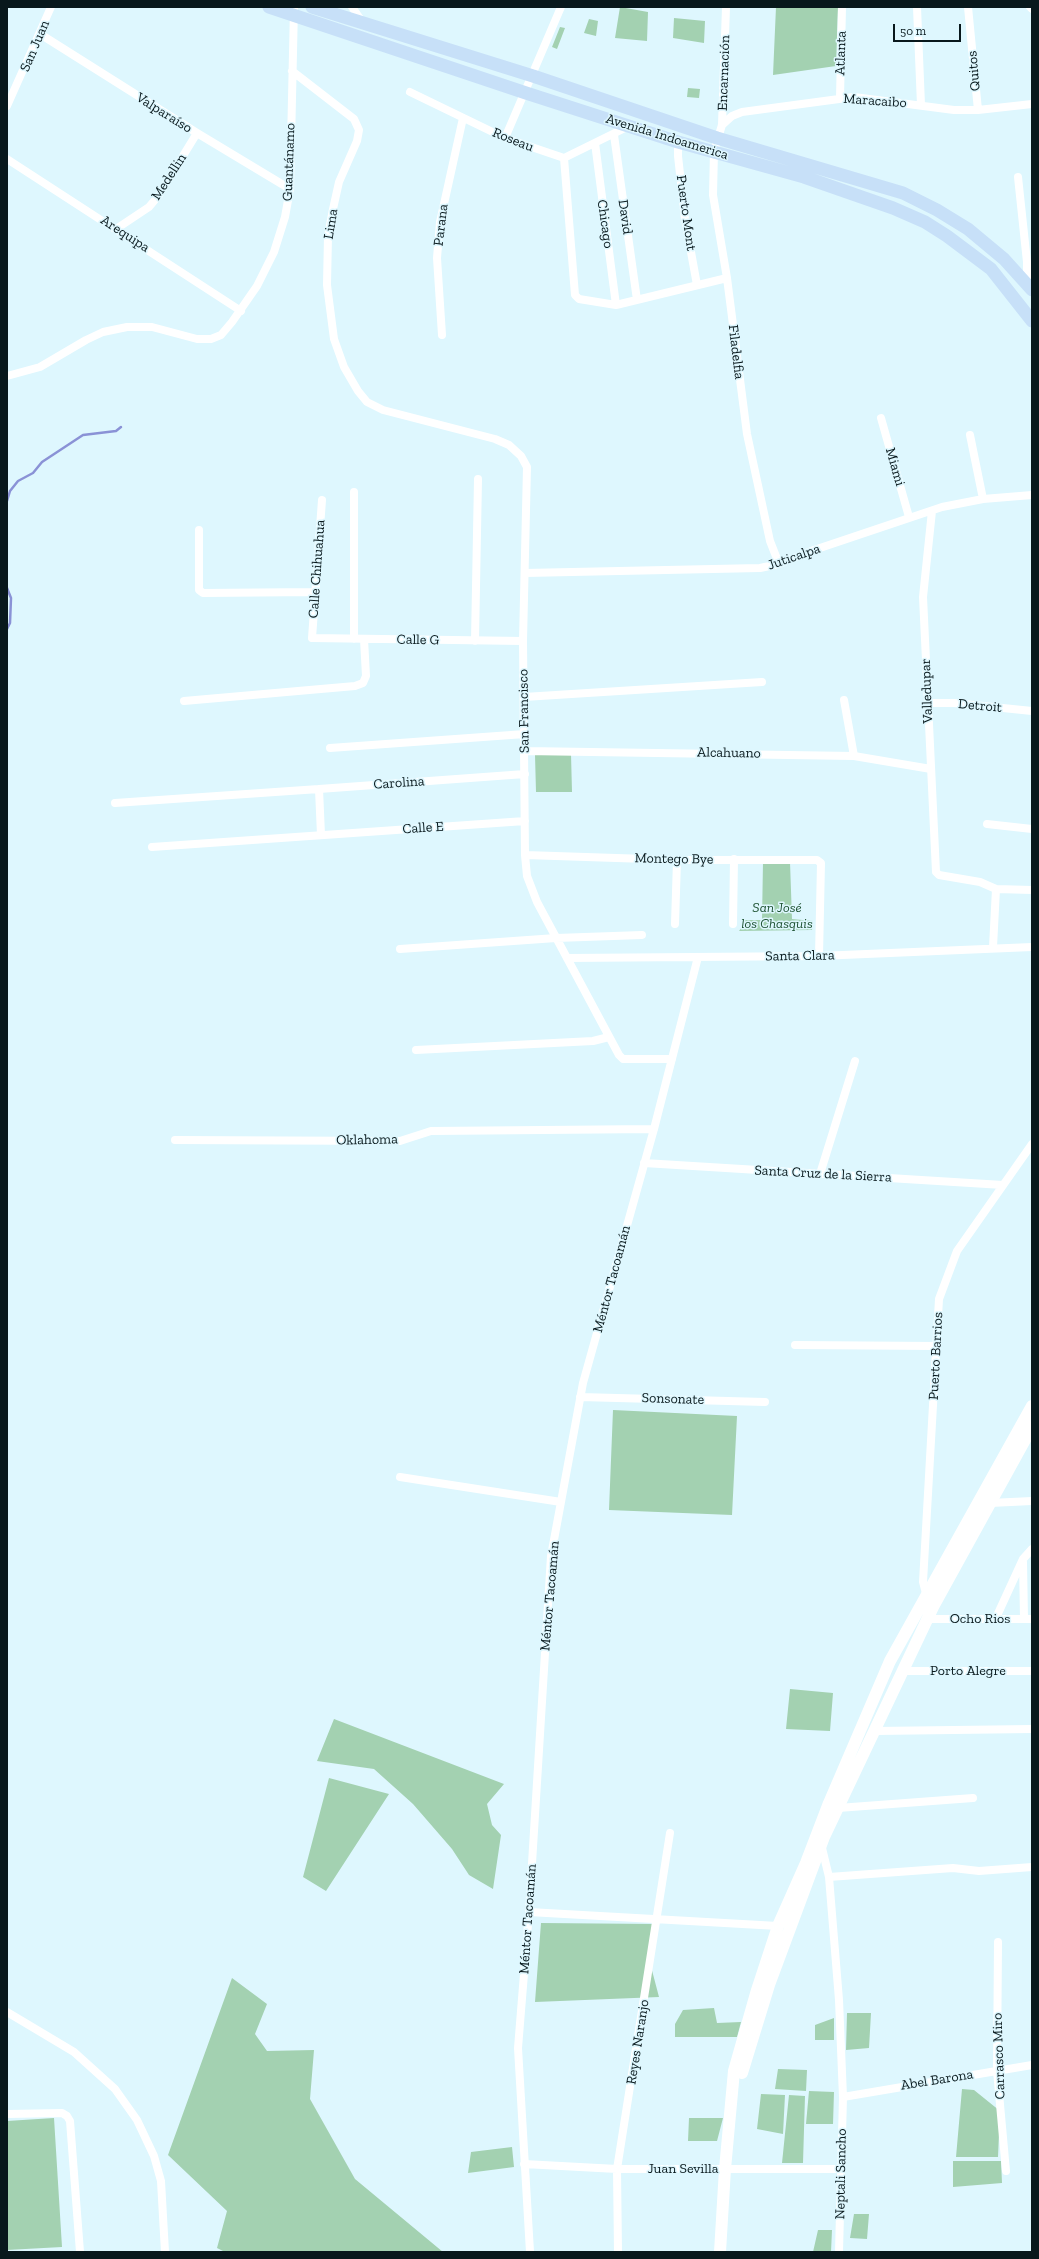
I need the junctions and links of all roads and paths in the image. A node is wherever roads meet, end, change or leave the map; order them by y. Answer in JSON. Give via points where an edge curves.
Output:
{"nodes":[{"id":1,"x":51,"y":7,"type":"edge"},
{"id":2,"x":269,"y":7,"type":"edge"},
{"id":3,"x":312,"y":7,"type":"edge"},
{"id":4,"x":352,"y":7,"type":"edge"},
{"id":5,"x":561,"y":7,"type":"edge"},
{"id":6,"x":726,"y":7,"type":"edge"},
{"id":7,"x":842,"y":7,"type":"edge"},
{"id":8,"x":917,"y":7,"type":"edge"},
{"id":9,"x":968,"y":7,"type":"edge"},
{"id":10,"x":294,"y":12,"type":"edge"},
{"id":11,"x":363,"y":23,"type":"junction"},
{"id":12,"x":40,"y":34,"type":"junction"},
{"id":13,"x":292,"y":72,"type":"junction"},
{"id":14,"x":533,"y":76,"type":"junction"},
{"id":15,"x":410,"y":92,"type":"dead end"},
{"id":16,"x":526,"y":93,"type":"junction"},
{"id":17,"x":840,"y":98,"type":"junction"},
{"id":18,"x":1032,"y":104,"type":"edge"},
{"id":19,"x":921,"y":105,"type":"junction"},
{"id":20,"x":7,"y":106,"type":"edge"},
{"id":21,"x":978,"y":110,"type":"junction"},
{"id":22,"x":463,"y":118,"type":"junction"},
{"id":23,"x":722,"y":125,"type":"junction"},
{"id":24,"x":630,"y":126,"type":"junction"},
{"id":25,"x":197,"y":133,"type":"junction"},
{"id":26,"x":614,"y":135,"type":"junction"},
{"id":27,"x":505,"y":138,"type":"junction"},
{"id":28,"x":718,"y":138,"type":"junction"},
{"id":29,"x":678,"y":142,"type":"junction"},
{"id":30,"x":595,"y":143,"type":"junction"},
{"id":31,"x":714,"y":151,"type":"junction"},
{"id":32,"x":564,"y":158,"type":"junction"},
{"id":33,"x":7,"y":159,"type":"edge"},
{"id":34,"x":1018,"y":177,"type":"dead end"},
{"id":35,"x":290,"y":188,"type":"junction"},
{"id":36,"x":116,"y":229,"type":"junction"},
{"id":37,"x":727,"y":278,"type":"junction"},
{"id":38,"x":698,"y":285,"type":"junction"},
{"id":39,"x":1029,"y":287,"type":"edge"},
{"id":40,"x":637,"y":300,"type":"junction"},
{"id":41,"x":616,"y":305,"type":"junction"},
{"id":42,"x":241,"y":311,"type":"junction"},
{"id":43,"x":1032,"y":321,"type":"edge"},
{"id":44,"x":442,"y":335,"type":"dead end"},
{"id":45,"x":7,"y":376,"type":"edge"},
{"id":46,"x":367,"y":402,"type":"joint"},
{"id":47,"x":881,"y":418,"type":"dead end"},
{"id":48,"x":970,"y":435,"type":"dead end"},
{"id":49,"x":478,"y":479,"type":"dead end"},
{"id":50,"x":354,"y":492,"type":"dead end"},
{"id":51,"x":1032,"y":495,"type":"edge"},
{"id":52,"x":984,"y":499,"type":"junction"},
{"id":53,"x":322,"y":500,"type":"dead end"},
{"id":54,"x":932,"y":511,"type":"junction"},
{"id":55,"x":908,"y":517,"type":"junction"},
{"id":56,"x":200,"y":530,"type":"dead end"},
{"id":57,"x":779,"y":564,"type":"junction"},
{"id":58,"x":525,"y":573,"type":"junction"},
{"id":59,"x":315,"y":592,"type":"junction"},
{"id":60,"x":312,"y":638,"type":"joint"},
{"id":61,"x":354,"y":639,"type":"junction"},
{"id":62,"x":364,"y":639,"type":"junction"},
{"id":63,"x":475,"y":641,"type":"junction"},
{"id":64,"x":523,"y":641,"type":"junction"},
{"id":65,"x":762,"y":682,"type":"dead end"},
{"id":66,"x":524,"y":697,"type":"junction"},
{"id":67,"x":844,"y":700,"type":"dead end"},
{"id":68,"x":184,"y":702,"type":"dead end"},
{"id":69,"x":928,"y":703,"type":"junction"},
{"id":70,"x":1032,"y":711,"type":"edge"},
{"id":71,"x":525,"y":734,"type":"junction"},
{"id":72,"x":330,"y":748,"type":"dead end"},
{"id":73,"x":525,"y":751,"type":"junction"},
{"id":74,"x":854,"y":756,"type":"junction"},
{"id":75,"x":931,"y":769,"type":"junction"},
{"id":76,"x":525,"y":774,"type":"junction"},
{"id":77,"x":319,"y":789,"type":"junction"},
{"id":78,"x":115,"y":803,"type":"dead end"},
{"id":79,"x":525,"y":821,"type":"junction"},
{"id":80,"x":987,"y":824,"type":"dead end"},
{"id":81,"x":1032,"y":829,"type":"edge"},
{"id":82,"x":321,"y":835,"type":"junction"},
{"id":83,"x":152,"y":847,"type":"dead end"},
{"id":84,"x":525,"y":855,"type":"junction"},
{"id":85,"x":677,"y":860,"type":"junction"},
{"id":86,"x":734,"y":860,"type":"junction"},
{"id":87,"x":996,"y":889,"type":"junction"},
{"id":88,"x":1032,"y":890,"type":"edge"},
{"id":89,"x":675,"y":924,"type":"dead end"},
{"id":90,"x":733,"y":924,"type":"dead end"},
{"id":91,"x":642,"y":935,"type":"dead end"},
{"id":92,"x":556,"y":938,"type":"junction"},
{"id":93,"x":993,"y":947,"type":"junction"},
{"id":94,"x":1032,"y":947,"type":"edge"},
{"id":95,"x":400,"y":949,"type":"dead end"},
{"id":96,"x":819,"y":956,"type":"junction"},
{"id":97,"x":698,"y":957,"type":"junction"},
{"id":98,"x":567,"y":958,"type":"junction"},
{"id":99,"x":609,"y":1037,"type":"junction"},
{"id":100,"x":416,"y":1050,"type":"dead end"},
{"id":101,"x":672,"y":1059,"type":"junction"},
{"id":102,"x":855,"y":1061,"type":"dead end"},
{"id":103,"x":654,"y":1129,"type":"junction"},
{"id":104,"x":175,"y":1140,"type":"dead end"},
{"id":105,"x":1032,"y":1144,"type":"edge"},
{"id":106,"x":644,"y":1163,"type":"junction"},
{"id":107,"x":820,"y":1174,"type":"junction"},
{"id":108,"x":1003,"y":1185,"type":"junction"},
{"id":109,"x":795,"y":1345,"type":"dead end"},
{"id":110,"x":936,"y":1346,"type":"junction"},
{"id":111,"x":580,"y":1397,"type":"junction"},
{"id":112,"x":765,"y":1402,"type":"dead end"},
{"id":113,"x":1032,"y":1406,"type":"edge"},
{"id":114,"x":1032,"y":1427,"type":"edge"},
{"id":115,"x":400,"y":1477,"type":"dead end"},
{"id":116,"x":1032,"y":1500,"type":"edge"},
{"id":117,"x":561,"y":1502,"type":"junction"},
{"id":118,"x":990,"y":1503,"type":"junction"},
{"id":119,"x":1032,"y":1549,"type":"edge"},
{"id":120,"x":1024,"y":1559,"type":"junction"},
{"id":121,"x":926,"y":1595,"type":"junction"},
{"id":122,"x":934,"y":1605,"type":"junction"},
{"id":123,"x":927,"y":1619,"type":"junction"},
{"id":124,"x":1028,"y":1619,"type":"edge"},
{"id":125,"x":995,"y":1620,"type":"junction"},
{"id":126,"x":903,"y":1671,"type":"junction"},
{"id":127,"x":1032,"y":1671,"type":"edge"},
{"id":128,"x":1032,"y":1729,"type":"edge"},
{"id":129,"x":875,"y":1731,"type":"junction"},
{"id":130,"x":973,"y":1798,"type":"dead end"},
{"id":131,"x":838,"y":1808,"type":"junction"},
{"id":132,"x":670,"y":1833,"type":"dead end"},
{"id":133,"x":822,"y":1848,"type":"junction"},
{"id":134,"x":1032,"y":1867,"type":"edge"},
{"id":135,"x":829,"y":1877,"type":"junction"},
{"id":136,"x":529,"y":1912,"type":"junction"},
{"id":137,"x":658,"y":1919,"type":"junction"},
{"id":138,"x":778,"y":1926,"type":"junction"},
{"id":139,"x":998,"y":1942,"type":"dead end"},
{"id":140,"x":7,"y":2012,"type":"edge"},
{"id":141,"x":1032,"y":2065,"type":"edge"},
{"id":142,"x":997,"y":2071,"type":"junction"},
{"id":143,"x":843,"y":2097,"type":"junction"},
{"id":144,"x":732,"y":2104,"type":"junction"},
{"id":145,"x":7,"y":2114,"type":"edge"},
{"id":146,"x":524,"y":2164,"type":"junction"},
{"id":147,"x":617,"y":2169,"type":"junction"},
{"id":148,"x":725,"y":2169,"type":"junction"},
{"id":149,"x":841,"y":2169,"type":"junction"},
{"id":150,"x":1006,"y":2170,"type":"dead end"},
{"id":151,"x":80,"y":2252,"type":"edge"},
{"id":152,"x":164,"y":2252,"type":"edge"},
{"id":153,"x":530,"y":2252,"type":"edge"},
{"id":154,"x":618,"y":2252,"type":"edge"},
{"id":155,"x":720,"y":2252,"type":"edge"},
{"id":156,"x":839,"y":2252,"type":"edge"}],
"edges":[{"from":1,"to":12,"type":"street","name":"San Juan"},
{"from":2,"to":10,"type":"main road","name":"Avenida Indoamerica"},
{"from":3,"to":11,"type":"main road","name":"Avenida Indoamerica"},
{"from":4,"to":11,"type":"street"},
{"from":5,"to":14,"type":"street"},
{"from":6,"to":23,"type":"street","name":"Encarnación"},
{"from":7,"to":17,"type":"street","name":"Atlanta"},
{"from":8,"to":19,"type":"street"},
{"from":9,"to":21,"type":"street","name":"Quitos"},
{"from":10,"to":13,"type":"street","name":"Guantánamo"},
{"from":10,"to":16,"type":"main road","name":"Avenida Indoamerica"},
{"from":11,"to":14,"type":"main road","name":"Avenida Indoamerica"},
{"from":12,"to":20,"type":"street","name":"San Juan"},
{"from":12,"to":25,"type":"street","name":"Valparaíso"},
{"from":13,"to":35,"type":"street","name":"Guantánamo"},
{"from":13,"to":46,"type":"street","name":"Lima","via":[[354,119],[359,130],[357,141],[339,182],[333,209],[328,236],[328,284],[334,339],[344,367]]},
{"from":14,"to":16,"type":"street"},
{"from":14,"to":28,"type":"main road","name":"Avenida Indoamerica"},
{"from":15,"to":22,"type":"street","name":"Roseau"},
{"from":16,"to":24,"type":"main road","name":"Avenida Indoamerica"},
{"from":16,"to":27,"type":"street"},
{"from":17,"to":19,"type":"street","name":"Maracaibo","via":[[854,97]]},
{"from":17,"to":23,"type":"street","name":"Maracaibo","via":[[742,112],[732,116]]},
{"from":18,"to":21,"type":"street","name":"Maracaibo"},
{"from":19,"to":21,"type":"street","name":"Maracaibo","via":[[954,110]]},
{"from":22,"to":27,"type":"street","name":"Roseau"},
{"from":22,"to":44,"type":"street","name":"Parana","via":[[440,222],[437,258]]},
{"from":23,"to":28,"type":"street","name":"Encarnación"},
{"from":24,"to":26,"type":"street"},
{"from":24,"to":29,"type":"main road","name":"Avenida Indoamerica"},
{"from":25,"to":35,"type":"street","name":"Valparaíso"},
{"from":25,"to":36,"type":"street","name":"Medellin","via":[[149,207]]},
{"from":26,"to":30,"type":"street"},
{"from":26,"to":40,"type":"street","name":"David"},
{"from":27,"to":32,"type":"street","name":"Roseau"},
{"from":28,"to":31,"type":"street","name":"Filadelfia"},
{"from":28,"to":39,"type":"main road","name":"Avenida Indoamerica","via":[[903,193],[968,229],[1004,259]]},
{"from":29,"to":31,"type":"main road","name":"Avenida Indoamerica"},
{"from":29,"to":38,"type":"street","name":"Puerto Mont","via":[[685,219]]},
{"from":30,"to":32,"type":"street"},
{"from":30,"to":41,"type":"street","name":"Chicago"},
{"from":31,"to":37,"type":"street","name":"Filadelfia","via":[[713,195]]},
{"from":31,"to":43,"type":"main road","name":"Avenida Indoamerica","via":[[804,177],[925,222],[991,269]]},
{"from":32,"to":41,"type":"street","via":[[576,295],[578,299]]},
{"from":33,"to":36,"type":"street","name":"Arequipa"},
{"from":34,"to":39,"type":"street"},
{"from":35,"to":42,"type":"street","name":"Guantánamo","via":[[285,217],[274,252]]},
{"from":36,"to":42,"type":"street","name":"Arequipa"},
{"from":37,"to":38,"type":"street"},
{"from":37,"to":57,"type":"street","name":"Filadelfia","via":[[747,434],[770,541]]},
{"from":38,"to":40,"type":"street"},
{"from":40,"to":41,"type":"street"},
{"from":42,"to":45,"type":"street","name":"Guantánamo","via":[[221,335],[211,339],[197,339],[152,327],[127,327],[103,332],[40,367]]},
{"from":46,"to":58,"type":"street","name":"San Francisco","via":[[383,410],[495,439],[509,445],[521,456],[527,467]]},
{"from":47,"to":55,"type":"street","name":"Miami"},
{"from":48,"to":52,"type":"street"},
{"from":49,"to":63,"type":"street"},
{"from":50,"to":61,"type":"street"},
{"from":51,"to":52,"type":"street","name":"Juticalpa"},
{"from":52,"to":54,"type":"street","name":"Juticalpa"},
{"from":53,"to":59,"type":"street","name":"Calle Chihuahua"},
{"from":54,"to":55,"type":"street","name":"Juticalpa"},
{"from":54,"to":69,"type":"street","name":"Valledupar","via":[[924,597]]},
{"from":55,"to":57,"type":"street","name":"Juticalpa"},
{"from":56,"to":59,"type":"street","via":[[199,590],[203,593]]},
{"from":57,"to":58,"type":"street","name":"Juticalpa","via":[[760,568]]},
{"from":58,"to":64,"type":"street","name":"San Francisco"},
{"from":59,"to":60,"type":"street","name":"Calle Chihuahua"},
{"from":60,"to":61,"type":"street","name":"Calle G"},
{"from":61,"to":62,"type":"street","name":"Calle G"},
{"from":62,"to":63,"type":"street","name":"Calle G"},
{"from":62,"to":68,"type":"street","via":[[366,676],[363,683],[355,686]]},
{"from":63,"to":64,"type":"street","name":"Calle G"},
{"from":64,"to":66,"type":"street","name":"San Francisco"},
{"from":65,"to":66,"type":"street"},
{"from":66,"to":71,"type":"street","name":"San Francisco"},
{"from":67,"to":74,"type":"street"},
{"from":69,"to":70,"type":"street","name":"Detroit"},
{"from":69,"to":75,"type":"street","name":"Valledupar"},
{"from":71,"to":72,"type":"street"},
{"from":71,"to":73,"type":"street","name":"San Francisco"},
{"from":73,"to":74,"type":"street","name":"Alcahuano"},
{"from":73,"to":76,"type":"street","name":"San Francisco"},
{"from":74,"to":75,"type":"street","name":"Alcahuano"},
{"from":75,"to":87,"type":"street","name":"Valledupar","via":[[936,872],[939,875],[980,882]]},
{"from":76,"to":77,"type":"street","name":"Carolina"},
{"from":76,"to":79,"type":"street","name":"San Francisco"},
{"from":77,"to":78,"type":"street","name":"Carolina"},
{"from":77,"to":82,"type":"street"},
{"from":79,"to":82,"type":"street","name":"Calle E"},
{"from":79,"to":84,"type":"street","name":"San Francisco"},
{"from":80,"to":81,"type":"street"},
{"from":82,"to":83,"type":"street","name":"Calle E"},
{"from":84,"to":85,"type":"street","name":"Montego Bye"},
{"from":84,"to":92,"type":"street","name":"San Francisco","via":[[527,876]]},
{"from":85,"to":86,"type":"street","name":"Montego Bye"},
{"from":85,"to":89,"type":"street"},
{"from":86,"to":90,"type":"street"},
{"from":86,"to":96,"type":"street","name":"Montego Bye","via":[[817,860],[821,863]]},
{"from":87,"to":88,"type":"street"},
{"from":87,"to":93,"type":"street"},
{"from":91,"to":92,"type":"street"},
{"from":92,"to":95,"type":"street"},
{"from":92,"to":98,"type":"street","name":"San Francisco"},
{"from":93,"to":94,"type":"street","name":"Santa Clara"},
{"from":93,"to":96,"type":"street","name":"Santa Clara"},
{"from":96,"to":97,"type":"street","name":"Santa Clara"},
{"from":97,"to":98,"type":"street","name":"Santa Clara"},
{"from":97,"to":101,"type":"street","name":"Méntor Tacoamán"},
{"from":98,"to":99,"type":"street","name":"San Francisco"},
{"from":99,"to":100,"type":"street","via":[[593,1041]]},
{"from":99,"to":101,"type":"street","name":"San Francisco","via":[[623,1059]]},
{"from":101,"to":103,"type":"street","name":"Méntor Tacoamán"},
{"from":102,"to":107,"type":"street"},
{"from":103,"to":104,"type":"street","name":"Oklahoma","via":[[431,1131],[400,1141]]},
{"from":103,"to":106,"type":"street","name":"Méntor Tacoamán"},
{"from":105,"to":108,"type":"street","name":"Puerto Barrios"},
{"from":106,"to":107,"type":"street","name":"Santa Cruz de la Sierra"},
{"from":106,"to":111,"type":"street","name":"Méntor Tacoamán"},
{"from":107,"to":108,"type":"street","name":"Santa Cruz de la Sierra"},
{"from":108,"to":110,"type":"street","name":"Puerto Barrios","via":[[954,1257],[939,1299]]},
{"from":109,"to":110,"type":"street"},
{"from":110,"to":121,"type":"street","name":"Puerto Barrios","via":[[923,1582]]},
{"from":111,"to":112,"type":"street","name":"Sonsonate"},
{"from":111,"to":117,"type":"street","name":"Méntor Tacoamán"},
{"from":113,"to":121,"type":"street"},
{"from":114,"to":118,"type":"street"},
{"from":115,"to":117,"type":"street"},
{"from":116,"to":118,"type":"street"},
{"from":117,"to":136,"type":"street","name":"Méntor Tacoamán","via":[[551,1556]]},
{"from":118,"to":122,"type":"street"},
{"from":119,"to":120,"type":"street"},
{"from":120,"to":124,"type":"street"},
{"from":120,"to":125,"type":"street"},
{"from":121,"to":122,"type":"street"},
{"from":121,"to":138,"type":"street","via":[[880,1682]]},
{"from":122,"to":123,"type":"street"},
{"from":123,"to":125,"type":"street","name":"Ocho Rios"},
{"from":123,"to":126,"type":"street"},
{"from":124,"to":125,"type":"street","name":"Ocho Rios"},
{"from":126,"to":127,"type":"street","name":"Porto Alegre"},
{"from":126,"to":129,"type":"street"},
{"from":128,"to":129,"type":"street"},
{"from":129,"to":131,"type":"street"},
{"from":130,"to":131,"type":"street"},
{"from":131,"to":133,"type":"street","via":[[824,1837]]},
{"from":132,"to":137,"type":"street","name":"Reyes Naranjo"},
{"from":133,"to":135,"type":"street","name":"Neptali Sancho"},
{"from":133,"to":144,"type":"street","via":[[770,1985]]},
{"from":134,"to":135,"type":"street","via":[[979,1871],[953,1868]]},
{"from":135,"to":143,"type":"street","name":"Neptali Sancho","via":[[839,2000]]},
{"from":136,"to":137,"type":"street"},
{"from":136,"to":146,"type":"street","name":"Méntor Tacoamán","via":[[518,2048]]},
{"from":137,"to":138,"type":"street"},
{"from":137,"to":147,"type":"street","name":"Reyes Naranjo"},
{"from":138,"to":144,"type":"street","via":[[734,2071]]},
{"from":139,"to":142,"type":"street","name":"Carrasco Miro"},
{"from":140,"to":152,"type":"street","via":[[74,2052],[115,2089],[137,2120],[154,2156],[161,2181]]},
{"from":141,"to":142,"type":"street","name":"Abel Barona"},
{"from":142,"to":143,"type":"street","name":"Abel Barona"},
{"from":142,"to":150,"type":"street","name":"Carrasco Miro"},
{"from":143,"to":149,"type":"street","name":"Neptali Sancho"},
{"from":144,"to":148,"type":"street"},
{"from":145,"to":151,"type":"street","via":[[62,2113],[70,2121]]},
{"from":146,"to":147,"type":"street","name":"Juan Sevilla"},
{"from":146,"to":153,"type":"street","name":"Méntor Tacoamán"},
{"from":147,"to":148,"type":"street","name":"Juan Sevilla"},
{"from":147,"to":154,"type":"street","name":"Reyes Naranjo"},
{"from":148,"to":149,"type":"street","name":"Juan Sevilla"},
{"from":148,"to":155,"type":"street"},
{"from":149,"to":156,"type":"street","name":"Neptali Sancho"}]}
